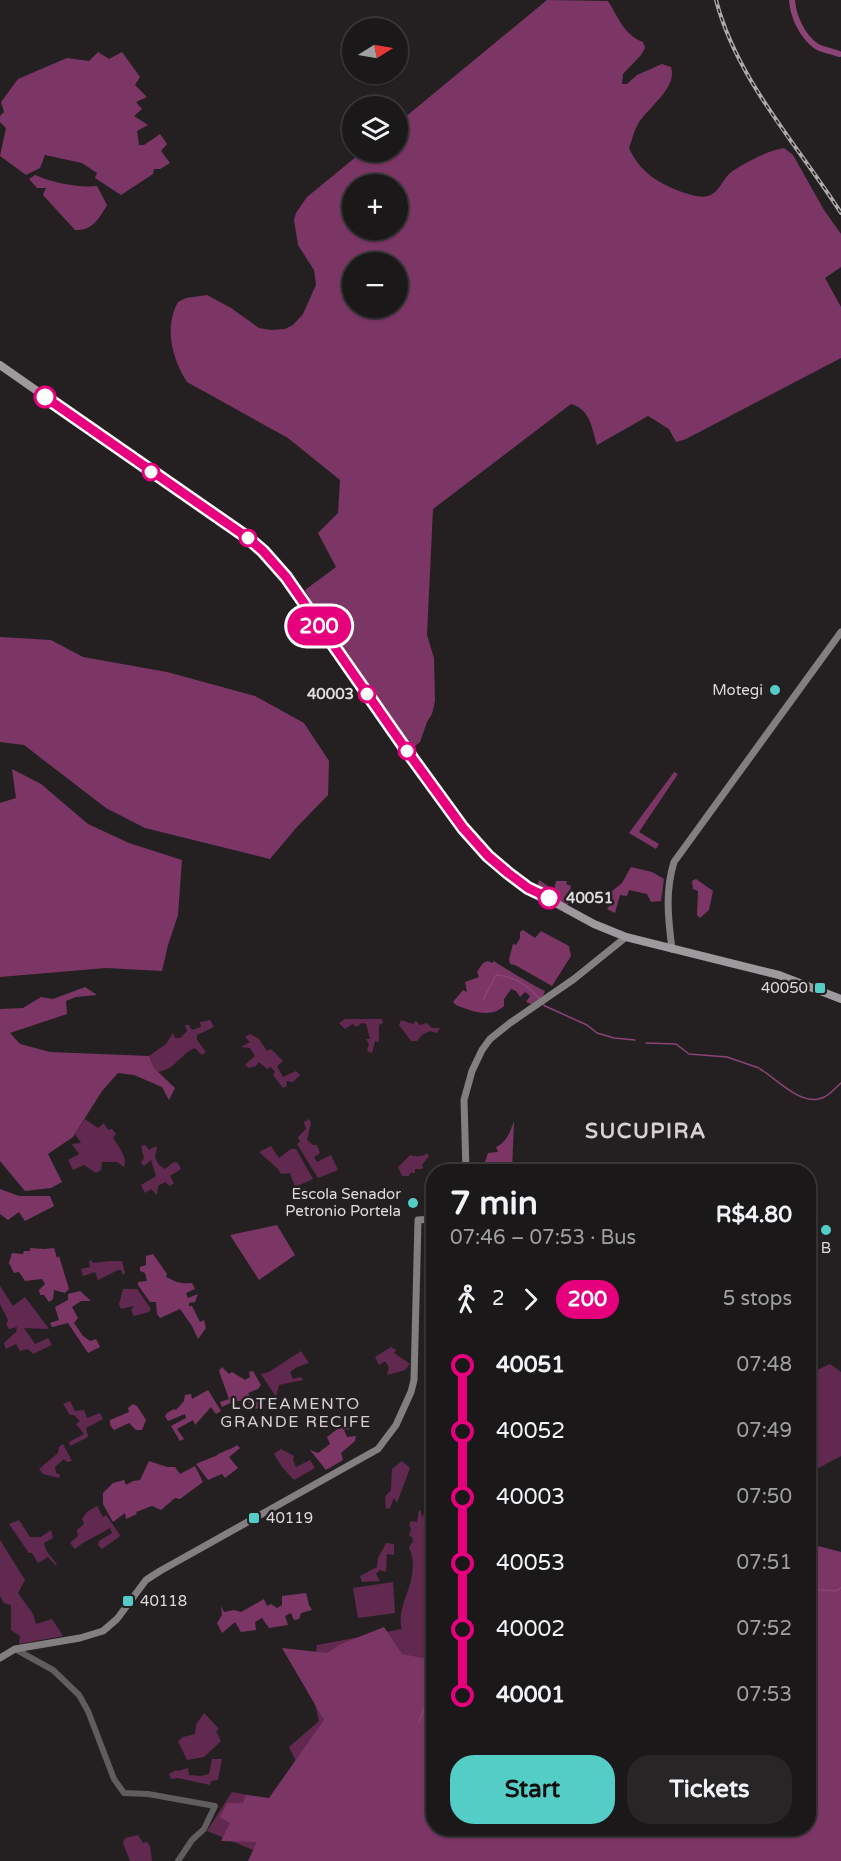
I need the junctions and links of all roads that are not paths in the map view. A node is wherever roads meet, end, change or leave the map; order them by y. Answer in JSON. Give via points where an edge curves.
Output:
{"nodes":[{"id":1,"x":0,"y":365,"type":"edge"},
{"id":2,"x":841,"y":632,"type":"edge"},
{"id":3,"x":626,"y":937,"type":"junction"},
{"id":4,"x":672,"y":949,"type":"junction"},
{"id":5,"x":841,"y":999,"type":"edge"},
{"id":6,"x":466,"y":1164,"type":"edge"},
{"id":7,"x":426,"y":1220,"type":"edge"},
{"id":8,"x":15,"y":1649,"type":"junction"},
{"id":9,"x":0,"y":1658,"type":"edge"},
{"id":10,"x":178,"y":1861,"type":"edge"}],
"edges":[{"from":1,"to":3,"type":"main road","via":[[263,551],[286,577],[455,818],[488,856],[528,888]]},
{"from":2,"to":4,"type":"main road","via":[[674,862],[667,907]]},
{"from":3,"to":4,"type":"main road"},
{"from":3,"to":6,"type":"main road","via":[[490,1040],[472,1071],[464,1106]]},
{"from":4,"to":5,"type":"main road","via":[[779,975]]},
{"from":7,"to":8,"type":"main road","via":[[418,1220],[414,1380],[396,1425],[378,1449],[146,1580],[103,1631]]},
{"from":8,"to":9,"type":"main road"},
{"from":8,"to":10,"type":"street","via":[[53,1670],[79,1695],[114,1779],[124,1793],[215,1806],[204,1829]]}]}
